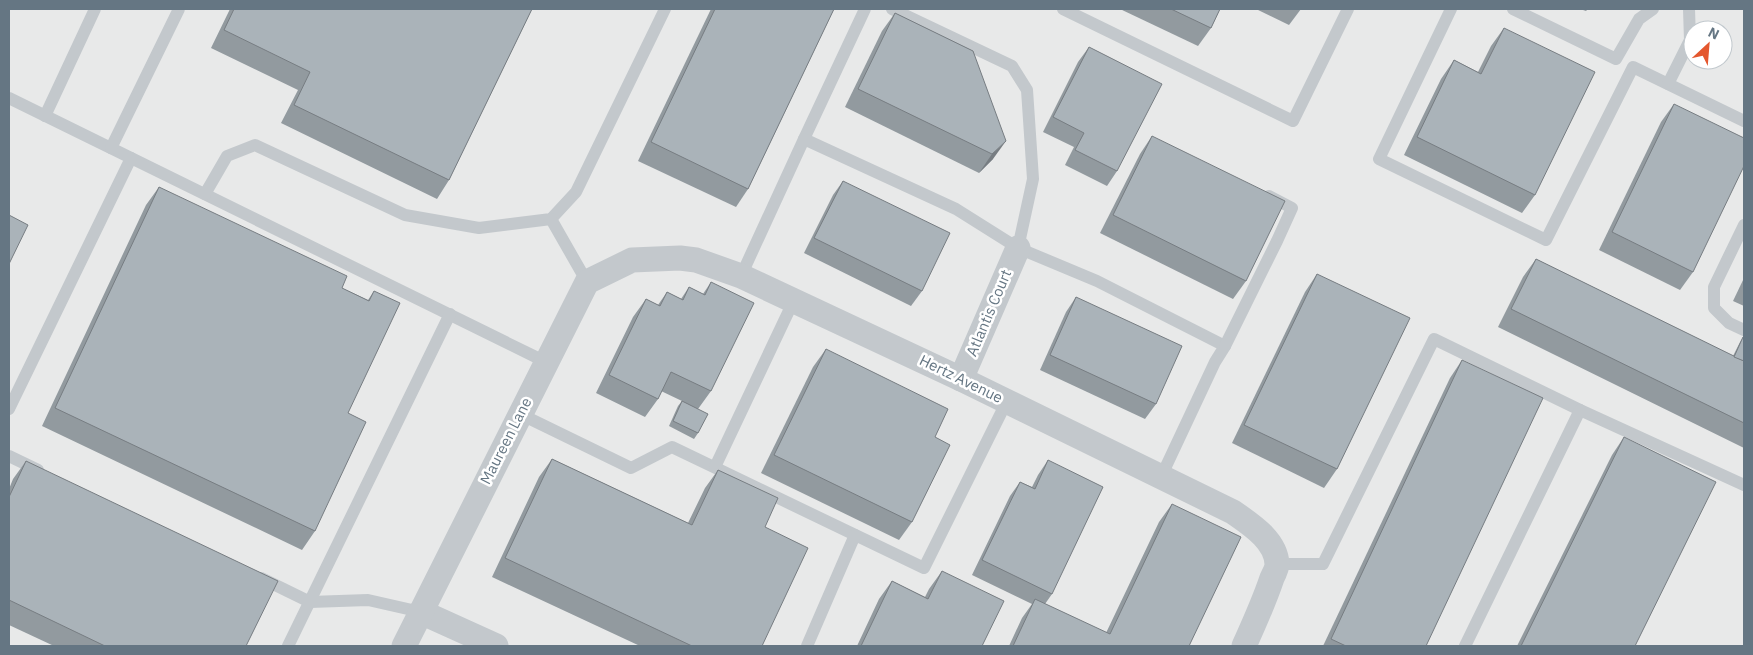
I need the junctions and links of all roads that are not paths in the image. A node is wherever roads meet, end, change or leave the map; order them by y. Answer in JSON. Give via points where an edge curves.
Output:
{"nodes":[{"id":1,"x":95,"y":9,"type":"edge"},
{"id":2,"x":179,"y":9,"type":"edge"},
{"id":3,"x":665,"y":9,"type":"edge"},
{"id":4,"x":866,"y":9,"type":"edge"},
{"id":5,"x":892,"y":9,"type":"edge"},
{"id":6,"x":1062,"y":9,"type":"edge"},
{"id":7,"x":1348,"y":9,"type":"edge"},
{"id":8,"x":1451,"y":9,"type":"edge"},
{"id":9,"x":1512,"y":9,"type":"edge"},
{"id":10,"x":1653,"y":9,"type":"edge"},
{"id":11,"x":1688,"y":9,"type":"edge"},
{"id":12,"x":1616,"y":59,"type":"junction"},
{"id":13,"x":1633,"y":67,"type":"junction"},
{"id":14,"x":1668,"y":84,"type":"junction"},
{"id":15,"x":9,"y":98,"type":"edge"},
{"id":16,"x":44,"y":116,"type":"junction"},
{"id":17,"x":1744,"y":121,"type":"edge"},
{"id":18,"x":804,"y":139,"type":"junction"},
{"id":19,"x":111,"y":148,"type":"junction"},
{"id":20,"x":131,"y":158,"type":"junction"},
{"id":21,"x":1257,"y":191,"type":"edge"},
{"id":22,"x":205,"y":194,"type":"junction"},
{"id":23,"x":551,"y":219,"type":"junction"},
{"id":24,"x":1744,"y":225,"type":"edge"},
{"id":25,"x":1018,"y":248,"type":"junction"},
{"id":26,"x":741,"y":276,"type":"junction"},
{"id":27,"x":587,"y":282,"type":"junction"},
{"id":28,"x":794,"y":300,"type":"junction"},
{"id":29,"x":450,"y":314,"type":"junction"},
{"id":30,"x":1744,"y":330,"type":"edge"},
{"id":31,"x":1225,"y":346,"type":"junction"},
{"id":32,"x":546,"y":362,"type":"junction"},
{"id":33,"x":961,"y":379,"type":"junction"},
{"id":34,"x":1007,"y":401,"type":"junction"},
{"id":35,"x":9,"y":410,"type":"edge"},
{"id":36,"x":1580,"y":410,"type":"junction"},
{"id":37,"x":520,"y":414,"type":"junction"},
{"id":38,"x":9,"y":456,"type":"edge"},
{"id":39,"x":715,"y":467,"type":"junction"},
{"id":40,"x":53,"y":477,"type":"edge"},
{"id":41,"x":1161,"y":477,"type":"junction"},
{"id":42,"x":1744,"y":485,"type":"edge"},
{"id":43,"x":855,"y":535,"type":"junction"},
{"id":44,"x":1274,"y":556,"type":"junction"},
{"id":45,"x":248,"y":572,"type":"edge"},
{"id":46,"x":310,"y":602,"type":"junction"},
{"id":47,"x":421,"y":612,"type":"junction"},
{"id":48,"x":288,"y":646,"type":"edge"},
{"id":49,"x":404,"y":646,"type":"edge"},
{"id":50,"x":496,"y":646,"type":"edge"},
{"id":51,"x":807,"y":646,"type":"edge"},
{"id":52,"x":1244,"y":646,"type":"edge"},
{"id":53,"x":1465,"y":646,"type":"edge"}],
"edges":[{"from":1,"to":16,"type":"lane"},
{"from":2,"to":19,"type":"lane"},
{"from":3,"to":23,"type":"lane","via":[[576,192]]},
{"from":4,"to":18,"type":"lane"},
{"from":5,"to":25,"type":"lane","via":[[1012,66],[1027,90],[1034,179]]},
{"from":6,"to":7,"type":"lane","via":[[1293,121]]},
{"from":8,"to":13,"type":"lane","via":[[1379,158],[1546,240]]},
{"from":9,"to":12,"type":"lane"},
{"from":10,"to":12,"type":"lane","via":[[1638,19]]},
{"from":11,"to":14,"type":"lane","via":[[1690,40]]},
{"from":12,"to":13,"type":"lane"},
{"from":13,"to":14,"type":"lane"},
{"from":14,"to":17,"type":"lane"},
{"from":15,"to":16,"type":"lane"},
{"from":16,"to":19,"type":"lane"},
{"from":18,"to":25,"type":"lane","via":[[956,209]]},
{"from":18,"to":26,"type":"lane"},
{"from":19,"to":20,"type":"lane"},
{"from":20,"to":22,"type":"lane"},
{"from":20,"to":35,"type":"lane"},
{"from":21,"to":31,"type":"lane","via":[[1292,208]]},
{"from":22,"to":23,"type":"lane","via":[[227,156],[255,145],[405,214],[479,228]]},
{"from":22,"to":29,"type":"lane"},
{"from":23,"to":27,"type":"lane"},
{"from":24,"to":30,"type":"lane","via":[[1714,287],[1714,308],[1729,323]]},
{"from":25,"to":31,"type":"lane","via":[[1097,281]]},
{"from":25,"to":33,"type":"street","name":"Atlantis Court"},
{"from":26,"to":27,"type":"street","name":"Hertz Avenue","via":[[711,264],[680,258],[632,260]]},
{"from":26,"to":28,"type":"street","name":"Hertz Avenue"},
{"from":27,"to":32,"type":"street","name":"Maureen Lane"},
{"from":28,"to":33,"type":"street","name":"Hertz Avenue"},
{"from":28,"to":39,"type":"lane"},
{"from":29,"to":32,"type":"lane"},
{"from":29,"to":46,"type":"lane"},
{"from":31,"to":41,"type":"lane"},
{"from":32,"to":37,"type":"street","name":"Maureen Lane"},
{"from":33,"to":34,"type":"street","name":"Hertz Avenue"},
{"from":34,"to":41,"type":"street","name":"Hertz Avenue"},
{"from":34,"to":43,"type":"lane","via":[[924,568]]},
{"from":36,"to":42,"type":"lane"},
{"from":36,"to":44,"type":"lane","via":[[1434,340],[1323,564]]},
{"from":36,"to":53,"type":"lane"},
{"from":37,"to":39,"type":"lane","via":[[630,468],[672,447]]},
{"from":37,"to":47,"type":"street","name":"Maureen Lane"},
{"from":38,"to":40,"type":"lane"},
{"from":39,"to":43,"type":"lane"},
{"from":41,"to":44,"type":"street","name":"Hertz Avenue","via":[[1233,512],[1261,534]]},
{"from":43,"to":51,"type":"lane"},
{"from":44,"to":52,"type":"street","via":[[1262,608]]},
{"from":45,"to":46,"type":"lane"},
{"from":46,"to":47,"type":"lane","via":[[368,600]]},
{"from":46,"to":48,"type":"lane"},
{"from":47,"to":49,"type":"street","name":"Maureen Lane"},
{"from":47,"to":50,"type":"street"}]}
